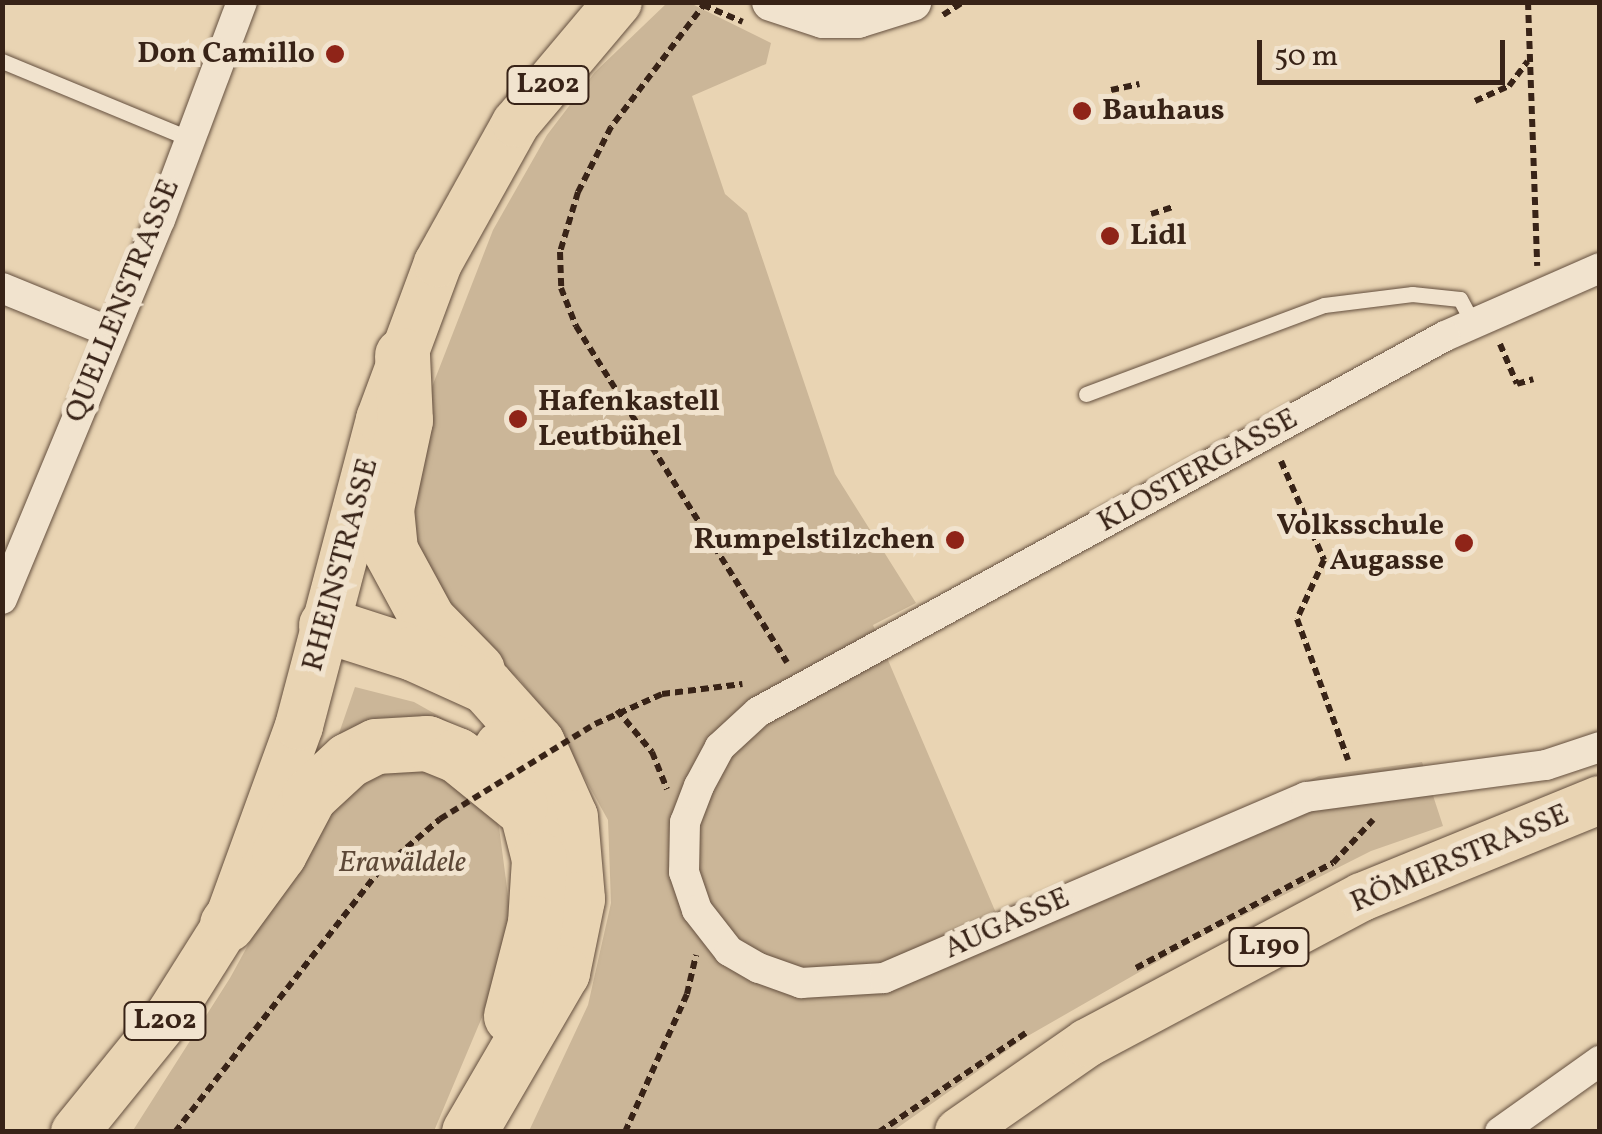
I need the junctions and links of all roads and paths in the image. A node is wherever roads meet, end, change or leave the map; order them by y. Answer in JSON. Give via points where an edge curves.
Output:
{"nodes":[{"id":1,"x":242,"y":2,"type":"edge"},
{"id":2,"x":618,"y":2,"type":"edge"},
{"id":3,"x":706,"y":2,"type":"edge"},
{"id":4,"x":771,"y":2,"type":"edge"},
{"id":5,"x":912,"y":2,"type":"edge"},
{"id":6,"x":1528,"y":2,"type":"edge"},
{"id":7,"x":1530,"y":60,"type":"junction"},
{"id":8,"x":2,"y":61,"type":"edge"},
{"id":9,"x":1139,"y":84,"type":"dead end"},
{"id":10,"x":1111,"y":90,"type":"dead end"},
{"id":11,"x":1475,"y":101,"type":"dead end"},
{"id":12,"x":188,"y":138,"type":"junction"},
{"id":13,"x":1175,"y":206,"type":"dead end"},
{"id":14,"x":1151,"y":214,"type":"dead end"},
{"id":15,"x":1600,"y":268,"type":"edge"},
{"id":16,"x":2,"y":288,"type":"edge"},
{"id":17,"x":1545,"y":288,"type":"junction"},
{"id":18,"x":1486,"y":331,"type":"junction"},
{"id":19,"x":110,"y":332,"type":"junction"},
{"id":20,"x":402,"y":356,"type":"junction"},
{"id":21,"x":1533,"y":379,"type":"dead end"},
{"id":22,"x":1086,"y":394,"type":"dead end"},
{"id":23,"x":1281,"y":461,"type":"dead end"},
{"id":24,"x":16,"y":528,"type":"edge"},
{"id":25,"x":2,"y":598,"type":"edge"},
{"id":26,"x":321,"y":642,"type":"junction"},
{"id":27,"x":486,"y":686,"type":"junction"},
{"id":28,"x":804,"y":689,"type":"junction"},
{"id":29,"x":617,"y":710,"type":"junction"},
{"id":30,"x":1600,"y":746,"type":"edge"},
{"id":31,"x":1358,"y":786,"type":"junction"},
{"id":32,"x":1600,"y":800,"type":"edge"},
{"id":33,"x":527,"y":812,"type":"junction"},
{"id":34,"x":685,"y":822,"type":"junction"},
{"id":35,"x":227,"y":924,"type":"junction"},
{"id":36,"x":712,"y":929,"type":"junction"},
{"id":37,"x":1600,"y":1061,"type":"edge"},
{"id":38,"x":479,"y":1111,"type":"edge"},
{"id":39,"x":75,"y":1132,"type":"edge"},
{"id":40,"x":175,"y":1132,"type":"edge"},
{"id":41,"x":625,"y":1132,"type":"edge"},
{"id":42,"x":959,"y":1132,"type":"edge"},
{"id":43,"x":1500,"y":1132,"type":"edge"}],
"edges":[{"from":1,"to":12,"type":"street","name":"QUELLENSTRASSE"},
{"from":2,"to":20,"type":"main road","name":"RHEINSTRASSE","number":"L202","via":[[516,123],[485,173]]},
{"from":3,"to":28,"type":"path","via":[[610,127],[560,252],[561,288],[576,326]]},
{"from":4,"to":5,"type":"street","via":[[823,19],[858,19]]},
{"from":6,"to":7,"type":"path"},
{"from":7,"to":11,"type":"path","via":[[1509,86]]},
{"from":7,"to":17,"type":"path","via":[[1536,265]]},
{"from":8,"to":12,"type":"lane"},
{"from":9,"to":10,"type":"path"},
{"from":12,"to":19,"type":"street","name":"QUELLENSTRASSE"},
{"from":13,"to":14,"type":"path"},
{"from":15,"to":17,"type":"street","name":"KLOSTERGASSE"},
{"from":16,"to":19,"type":"street"},
{"from":17,"to":18,"type":"street","name":"KLOSTERGASSE"},
{"from":18,"to":21,"type":"path","via":[[1517,384]]},
{"from":18,"to":22,"type":"lane","via":[[1460,299],[1412,294],[1324,305]]},
{"from":18,"to":28,"type":"street","name":"KLOSTERGASSE"},
{"from":19,"to":24,"type":"street","name":"QUELLENSTRASSE"},
{"from":20,"to":26,"type":"main road","name":"RHEINSTRASSE","number":"L202"},
{"from":20,"to":27,"type":"highway","via":[[406,420],[386,509],[390,550],[428,620],[469,656]]},
{"from":23,"to":31,"type":"path","via":[[1324,560],[1298,620]]},
{"from":24,"to":25,"type":"street","name":"QUELLENSTRASSE"},
{"from":26,"to":27,"type":"highway","via":[[413,652]]},
{"from":26,"to":33,"type":"highway","via":[[458,712],[502,750]]},
{"from":26,"to":35,"type":"main road","name":"RHEINSTRASSE","number":"L202"},
{"from":27,"to":38,"type":"highway","via":[[537,743],[570,817],[578,860],[562,972]]},
{"from":28,"to":29,"type":"path","via":[[762,681],[662,694]]},
{"from":28,"to":34,"type":"street","name":"AUGASSE","via":[[758,712],[720,747]]},
{"from":29,"to":34,"type":"path","via":[[652,752]]},
{"from":29,"to":40,"type":"path","bridge":true,"via":[[440,819],[377,873]]},
{"from":30,"to":31,"type":"street","name":"AUGASSE","via":[[1546,765]]},
{"from":31,"to":36,"type":"street","name":"AUGASSE","via":[[1288,804],[884,978],[802,983],[729,951]]},
{"from":32,"to":42,"type":"main road","name":"RÖMERSTRASSE","number":"L190","via":[[1362,897],[1087,1043]]},
{"from":33,"to":35,"type":"highway","via":[[457,754],[427,743],[376,746],[348,760],[309,796],[279,853]]},
{"from":33,"to":38,"type":"highway","via":[[539,859],[535,923]]},
{"from":34,"to":36,"type":"street","name":"AUGASSE","via":[[684,872]]},
{"from":35,"to":39,"type":"main road","name":"RHEINSTRASSE","number":"L202","via":[[169,1016]]},
{"from":36,"to":41,"type":"path","via":[[699,943],[687,994]]},
{"from":37,"to":43,"type":"street"}]}
